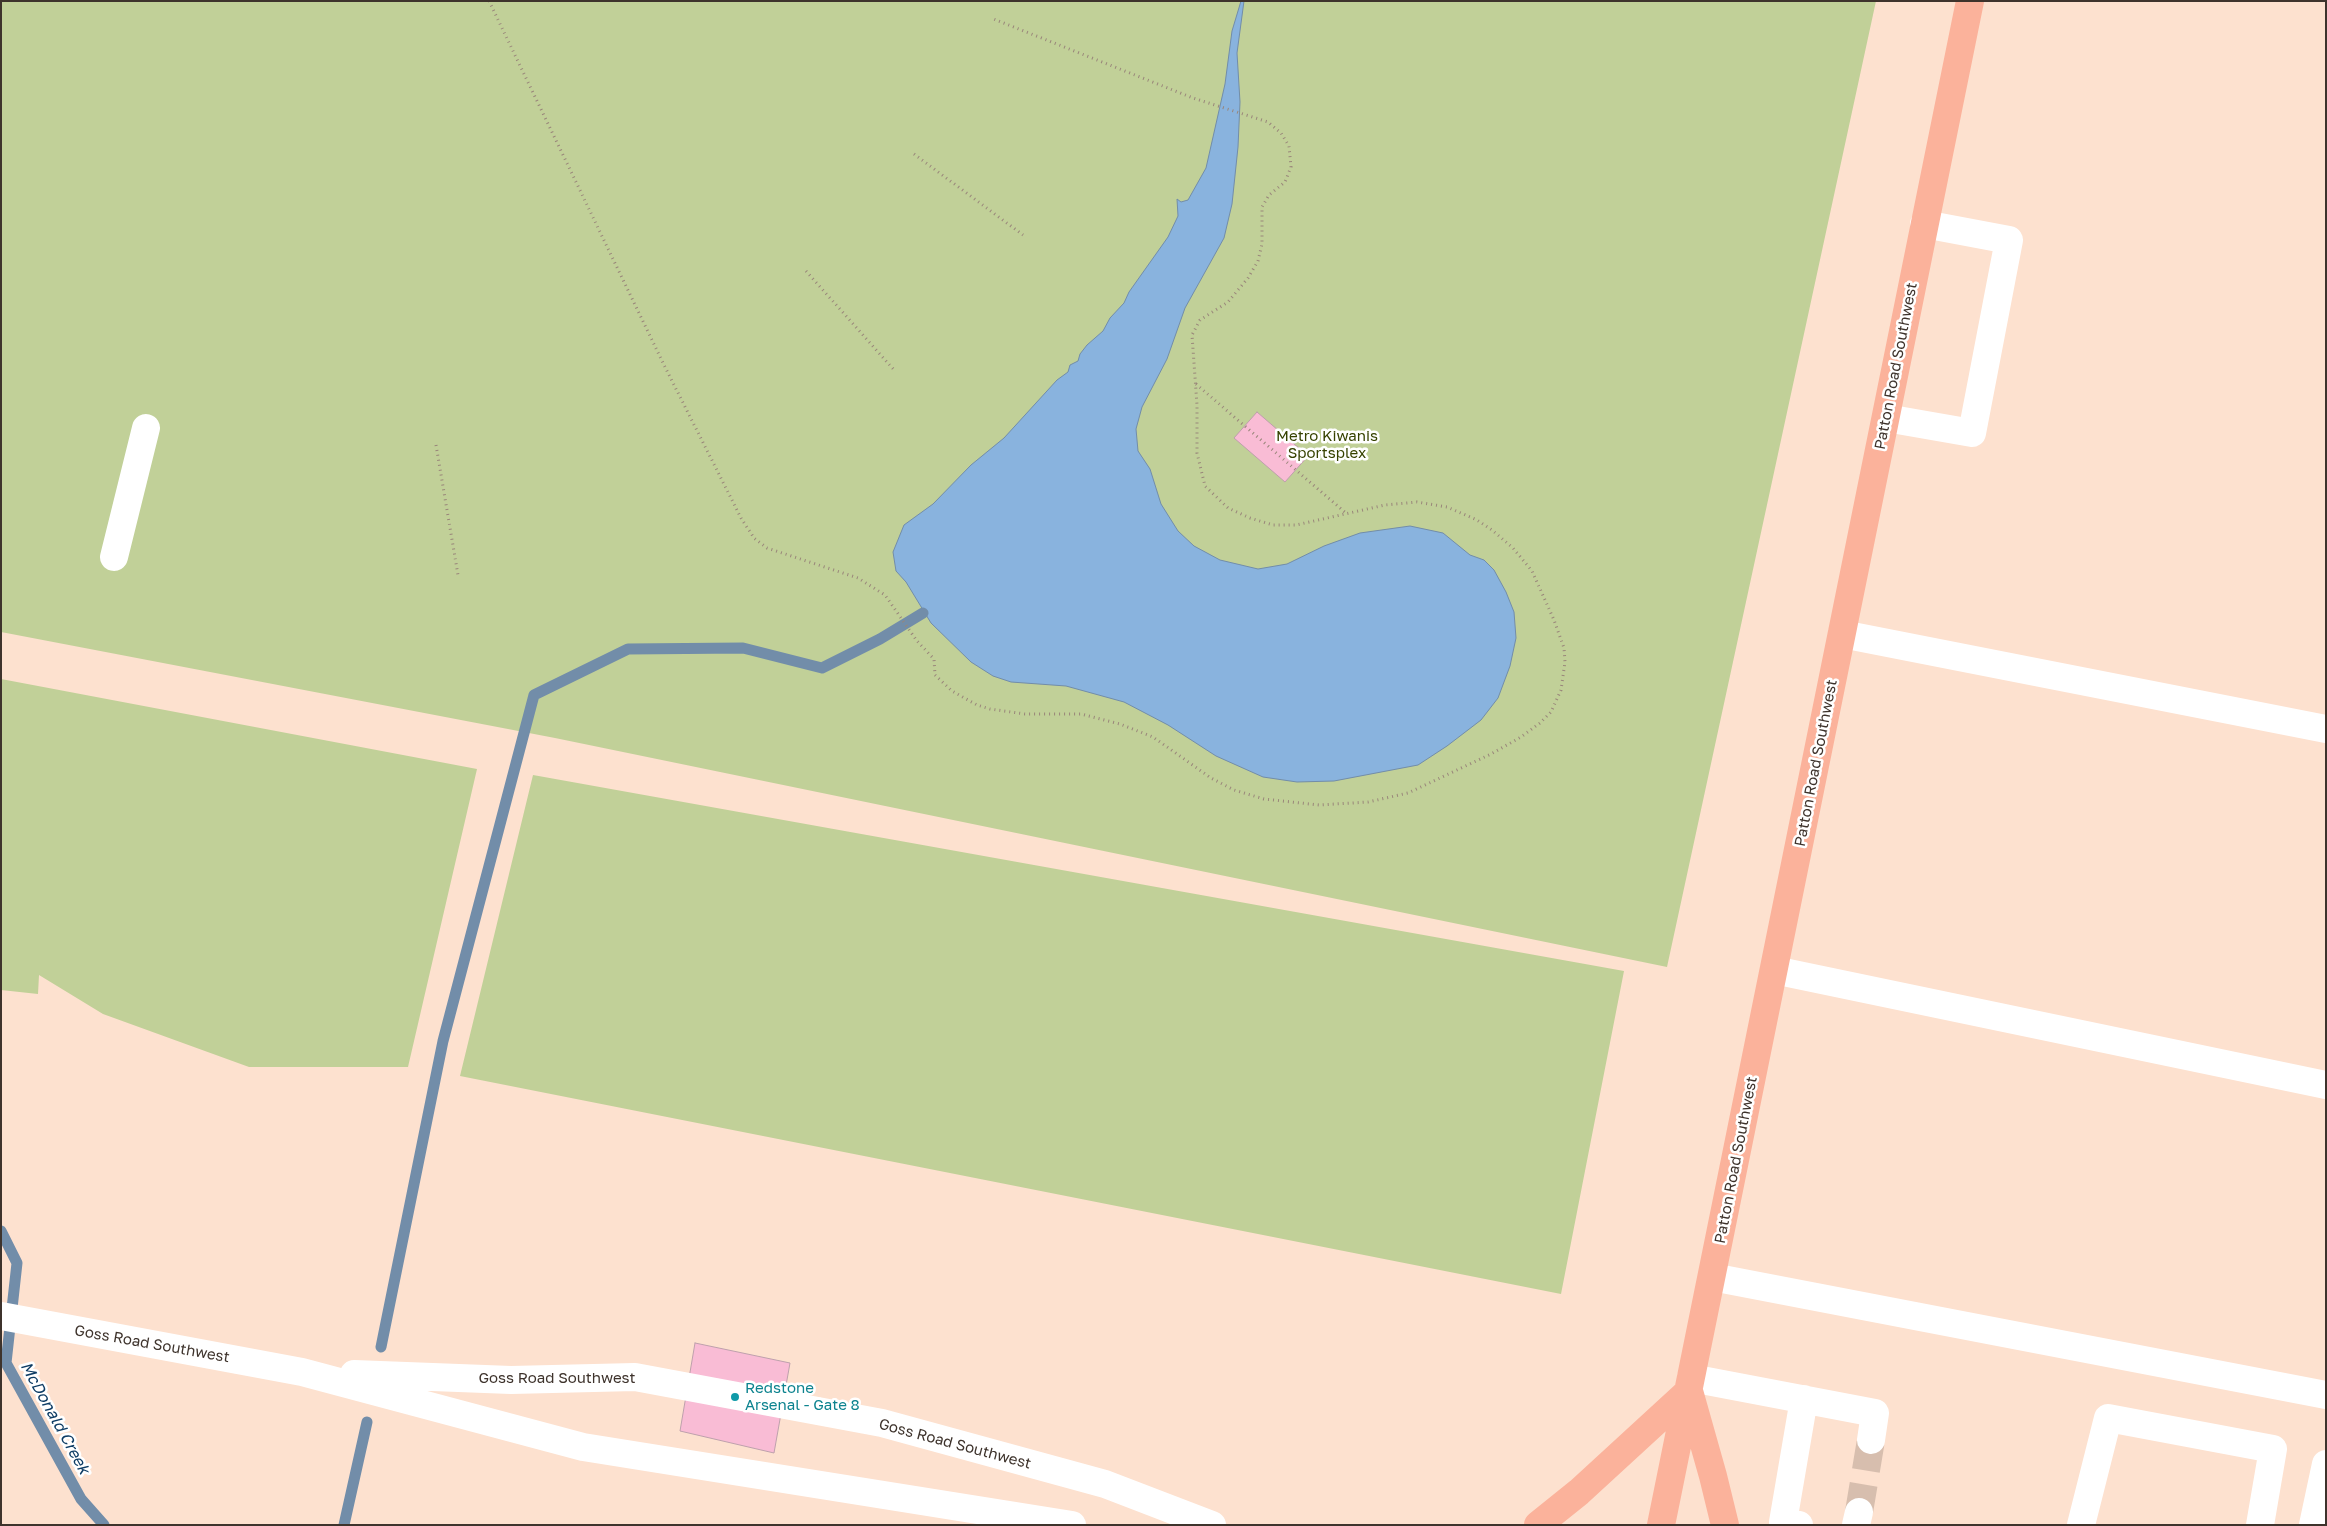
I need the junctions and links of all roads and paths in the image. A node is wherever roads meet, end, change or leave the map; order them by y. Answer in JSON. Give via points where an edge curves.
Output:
{"nodes":[{"id":1,"x":489,"y":1,"type":"edge"},
{"id":2,"x":1970,"y":1,"type":"edge"},
{"id":3,"x":991,"y":18,"type":"dead end"},
{"id":4,"x":914,"y":154,"type":"dead end"},
{"id":5,"x":1924,"y":224,"type":"junction"},
{"id":6,"x":1023,"y":235,"type":"dead end"},
{"id":7,"x":806,"y":271,"type":"dead end"},
{"id":8,"x":895,"y":372,"type":"dead end"},
{"id":9,"x":1196,"y":384,"type":"junction"},
{"id":10,"x":1886,"y":418,"type":"junction"},
{"id":11,"x":146,"y":428,"type":"dead end"},
{"id":12,"x":436,"y":445,"type":"dead end"},
{"id":13,"x":1347,"y":514,"type":"junction"},
{"id":14,"x":114,"y":557,"type":"dead end"},
{"id":15,"x":458,"y":575,"type":"dead end"},
{"id":16,"x":1842,"y":634,"type":"junction"},
{"id":17,"x":2326,"y":730,"type":"edge"},
{"id":18,"x":1774,"y":970,"type":"junction"},
{"id":19,"x":2326,"y":1084,"type":"edge"},
{"id":20,"x":1712,"y":1277,"type":"junction"},
{"id":21,"x":1,"y":1316,"type":"edge"},
{"id":22,"x":302,"y":1372,"type":"junction"},
{"id":23,"x":1690,"y":1384,"type":"junction"},
{"id":24,"x":2326,"y":1395,"type":"edge"},
{"id":25,"x":1804,"y":1399,"type":"junction"},
{"id":26,"x":1871,"y":1440,"type":"tunnel mouth"},
{"id":27,"x":2326,"y":1464,"type":"edge"},
{"id":28,"x":1072,"y":1525,"type":"edge"},
{"id":29,"x":1212,"y":1525,"type":"edge"},
{"id":30,"x":1538,"y":1525,"type":"edge"},
{"id":31,"x":1661,"y":1525,"type":"edge"},
{"id":32,"x":1725,"y":1525,"type":"edge"},
{"id":33,"x":1799,"y":1525,"type":"edge"},
{"id":34,"x":2082,"y":1525,"type":"edge"},
{"id":35,"x":2260,"y":1525,"type":"edge"},
{"id":36,"x":2313,"y":1525,"type":"edge"}],
"edges":[{"from":1,"to":13,"type":"path","via":[[663,362],[754,538],[775,552],[858,578],[885,595],[917,642],[934,659],[935,675],[977,705],[1007,712],[1081,714],[1120,724],[1153,737],[1211,778],[1248,795],[1318,805],[1368,802],[1408,793],[1491,754],[1540,723],[1550,712],[1561,690],[1564,648],[1532,571],[1523,558],[1476,520],[1447,507],[1417,502]]},
{"from":2,"to":5,"type":"main road","name":"Patton Road Southwest"},
{"from":3,"to":9,"type":"path","via":[[1193,98],[1261,120],[1275,127],[1286,140],[1291,153],[1291,167],[1285,182],[1269,195],[1262,207],[1262,244],[1255,268],[1228,302],[1207,314],[1195,327],[1191,344]]},
{"from":4,"to":6,"type":"path"},
{"from":5,"to":10,"type":"main road","name":"Patton Road Southwest"},
{"from":5,"to":10,"type":"street","via":[[2009,240],[1972,433]]},
{"from":7,"to":8,"type":"path"},
{"from":9,"to":13,"type":"path"},
{"from":9,"to":13,"type":"path","via":[[1198,466],[1205,486],[1218,499],[1238,513],[1273,525],[1296,525]]},
{"from":10,"to":16,"type":"main road","name":"Patton Road Southwest"},
{"from":11,"to":14,"type":"street"},
{"from":12,"to":15,"type":"path"},
{"from":16,"to":17,"type":"street"},
{"from":16,"to":18,"type":"main road","name":"Patton Road Southwest"},
{"from":18,"to":19,"type":"street"},
{"from":18,"to":20,"type":"main road","name":"Patton Road Southwest"},
{"from":20,"to":23,"type":"main road","name":"Patton Road Southwest"},
{"from":20,"to":24,"type":"street"},
{"from":21,"to":22,"type":"street","name":"Goss Road Southwest"},
{"from":22,"to":28,"type":"street","name":"Goss Road Southwest","via":[[583,1447]]},
{"from":22,"to":29,"type":"street","name":"Goss Road Southwest","via":[[511,1380],[636,1377],[882,1423],[1105,1484]]},
{"from":23,"to":25,"type":"street"},
{"from":23,"to":30,"type":"main road","via":[[1579,1492]]},
{"from":23,"to":31,"type":"main road","name":"Patton Road Southwest"},
{"from":23,"to":32,"type":"main road"},
{"from":25,"to":26,"type":"street","via":[[1875,1413]]},
{"from":25,"to":33,"type":"street","via":[[1783,1522]]},
{"from":27,"to":36,"type":"street"},
{"from":34,"to":35,"type":"street","via":[[2108,1418],[2273,1449]]}]}
